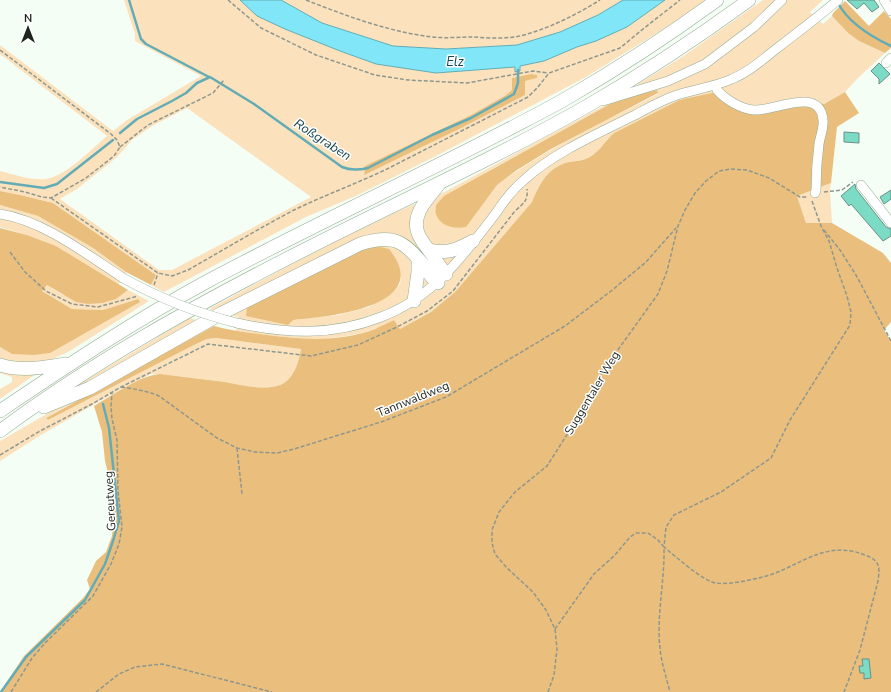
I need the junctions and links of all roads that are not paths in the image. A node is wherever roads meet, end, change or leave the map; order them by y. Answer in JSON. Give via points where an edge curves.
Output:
{"nodes":[{"id":1,"x":717,"y":0,"type":"edge"},
{"id":2,"x":749,"y":0,"type":"edge"},
{"id":3,"x":782,"y":0,"type":"edge"},
{"id":4,"x":838,"y":0,"type":"edge"},
{"id":5,"x":884,"y":0,"type":"edge"},
{"id":6,"x":891,"y":11,"type":"edge"},
{"id":7,"x":717,"y":90,"type":"dead end"},
{"id":8,"x":586,"y":106,"type":"junction"},
{"id":9,"x":440,"y":183,"type":"junction"},
{"id":10,"x":860,"y":185,"type":"road end"},
{"id":11,"x":813,"y":195,"type":"road end"},
{"id":12,"x":0,"y":214,"type":"edge"},
{"id":13,"x":891,"y":224,"type":"edge"},
{"id":14,"x":473,"y":241,"type":"junction"},
{"id":15,"x":429,"y":250,"type":"junction"},
{"id":16,"x":418,"y":259,"type":"junction"},
{"id":17,"x":442,"y":278,"type":"junction"},
{"id":18,"x":414,"y":301,"type":"junction"},
{"id":19,"x":70,"y":363,"type":"junction"},
{"id":20,"x":0,"y":365,"type":"edge"},
{"id":21,"x":0,"y":411,"type":"edge"},
{"id":22,"x":19,"y":417,"type":"junction"},
{"id":23,"x":0,"y":431,"type":"edge"}],
"edges":[{"from":1,"to":19,"type":"highway","via":[[648,49],[567,98],[208,282]]},
{"from":2,"to":8,"type":"highway","via":[[674,53]]},
{"from":3,"to":8,"type":"street","via":[[754,27],[705,64],[668,81]]},
{"from":4,"to":14,"type":"street","via":[[750,70],[718,85],[676,95],[615,125],[540,167],[515,189]]},
{"from":5,"to":6,"type":"street"},
{"from":7,"to":11,"type":"street","via":[[722,96],[755,110],[798,102],[814,105],[822,115],[823,131],[819,142],[816,190]]},
{"from":8,"to":9,"type":"highway"},
{"from":9,"to":15,"type":"highway","via":[[418,214],[416,223],[417,233]]},
{"from":9,"to":22,"type":"highway","via":[[211,298],[79,377]]},
{"from":10,"to":13,"type":"street"},
{"from":12,"to":18,"type":"street","bridge":true,"via":[[49,232],[149,292],[178,305],[236,323],[281,330],[320,331],[375,319]]},
{"from":14,"to":15,"type":"highway","via":[[449,252]]},
{"from":14,"to":17,"type":"street"},
{"from":15,"to":17,"type":"highway"},
{"from":16,"to":17,"type":"highway"},
{"from":16,"to":18,"type":"highway"},
{"from":16,"to":22,"type":"highway","via":[[404,244],[394,241],[372,240],[360,244],[222,314],[90,388]]},
{"from":17,"to":18,"type":"street"},
{"from":19,"to":20,"type":"highway","via":[[20,369]]},
{"from":19,"to":21,"type":"highway"},
{"from":22,"to":23,"type":"highway"}]}
